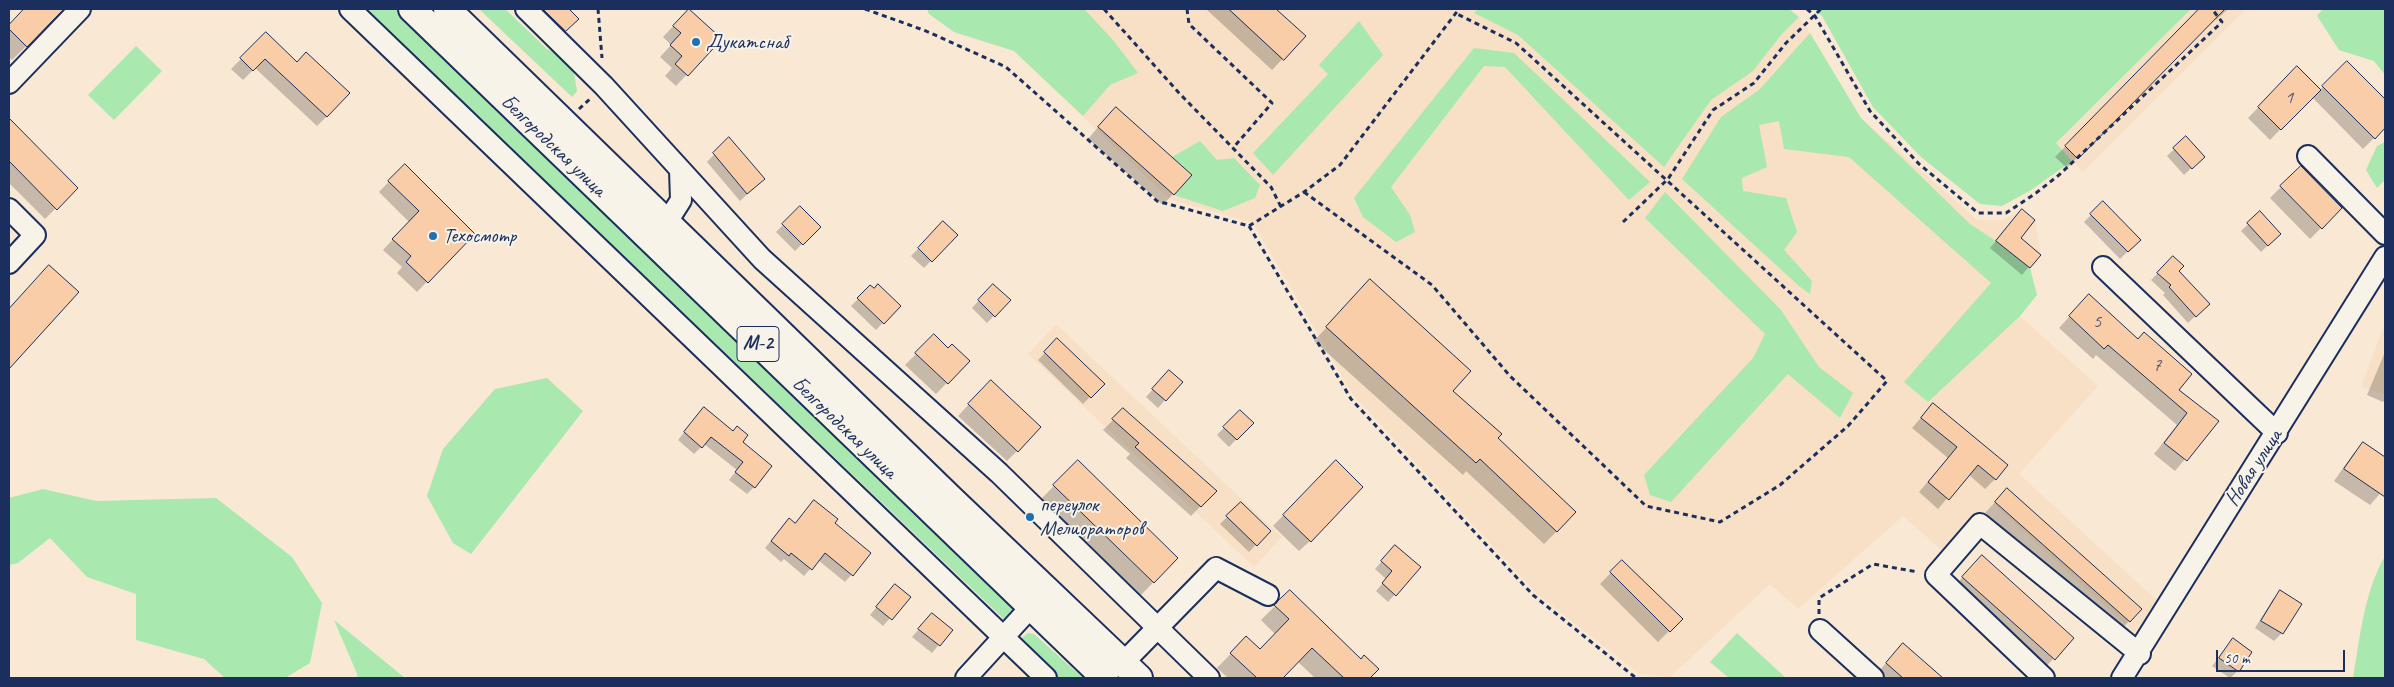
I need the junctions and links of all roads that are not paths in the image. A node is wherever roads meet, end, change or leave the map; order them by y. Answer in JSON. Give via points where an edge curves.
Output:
{"nodes":[{"id":1,"x":80,"y":9,"type":"edge"},
{"id":2,"x":350,"y":9,"type":"edge"},
{"id":3,"x":412,"y":9,"type":"edge"},
{"id":4,"x":447,"y":9,"type":"edge"},
{"id":5,"x":526,"y":9,"type":"edge"},
{"id":6,"x":9,"y":83,"type":"edge"},
{"id":7,"x":2308,"y":156,"type":"dead end"},
{"id":8,"x":680,"y":170,"type":"junction"},
{"id":9,"x":633,"y":207,"type":"junction"},
{"id":10,"x":9,"y":209,"type":"edge"},
{"id":11,"x":667,"y":222,"type":"junction"},
{"id":12,"x":2385,"y":234,"type":"edge"},
{"id":13,"x":2385,"y":257,"type":"edge"},
{"id":14,"x":9,"y":263,"type":"edge"},
{"id":15,"x":2103,"y":267,"type":"dead end"},
{"id":16,"x":2277,"y":433,"type":"junction"},
{"id":17,"x":1268,"y":595,"type":"dead end"},
{"id":18,"x":1030,"y":608,"type":"junction"},
{"id":19,"x":1156,"y":628,"type":"junction"},
{"id":20,"x":1820,"y":630,"type":"road end"},
{"id":21,"x":1002,"y":636,"type":"junction"},
{"id":22,"x":2140,"y":654,"type":"junction"},
{"id":23,"x":1122,"y":673,"type":"edge"},
{"id":24,"x":966,"y":678,"type":"edge"},
{"id":25,"x":1046,"y":678,"type":"edge"},
{"id":26,"x":1208,"y":678,"type":"edge"},
{"id":27,"x":1873,"y":678,"type":"edge"},
{"id":28,"x":2044,"y":678,"type":"edge"},
{"id":29,"x":2122,"y":678,"type":"edge"}],
"edges":[{"from":1,"to":6,"type":"street"},
{"from":2,"to":21,"type":"street"},
{"from":3,"to":9,"type":"main road","name":"Белгородская улица","number":"М-2"},
{"from":4,"to":9,"type":"main road","name":"Белгородская улица","number":"М-2"},
{"from":5,"to":8,"type":"street","via":[[604,86]]},
{"from":7,"to":12,"type":"street"},
{"from":8,"to":11,"type":"street","via":[[681,200]]},
{"from":8,"to":19,"type":"street","via":[[762,259],[1000,472]]},
{"from":9,"to":11,"type":"main road","name":"Белгородская улица","number":"М-2"},
{"from":9,"to":18,"type":"main road","name":"Белгородская улица","number":"М-2"},
{"from":10,"to":14,"type":"street","via":[[35,235]]},
{"from":11,"to":23,"type":"main road","name":"Белгородская улица","number":"М-2","via":[[949,497]]},
{"from":13,"to":16,"type":"street","name":"Новая улица"},
{"from":15,"to":16,"type":"street"},
{"from":16,"to":22,"type":"street","name":"Новая улица","via":[[2186,574]]},
{"from":17,"to":19,"type":"street","via":[[1216,568]]},
{"from":18,"to":21,"type":"street"},
{"from":18,"to":23,"type":"main road","name":"Белгородская улица","number":"М-2"},
{"from":19,"to":23,"type":"street"},
{"from":19,"to":26,"type":"street"},
{"from":20,"to":27,"type":"street"},
{"from":21,"to":24,"type":"street"},
{"from":21,"to":25,"type":"street"},
{"from":22,"to":28,"type":"street","via":[[1980,524],[1936,575]]},
{"from":22,"to":29,"type":"street","name":"Новая улица"}]}
